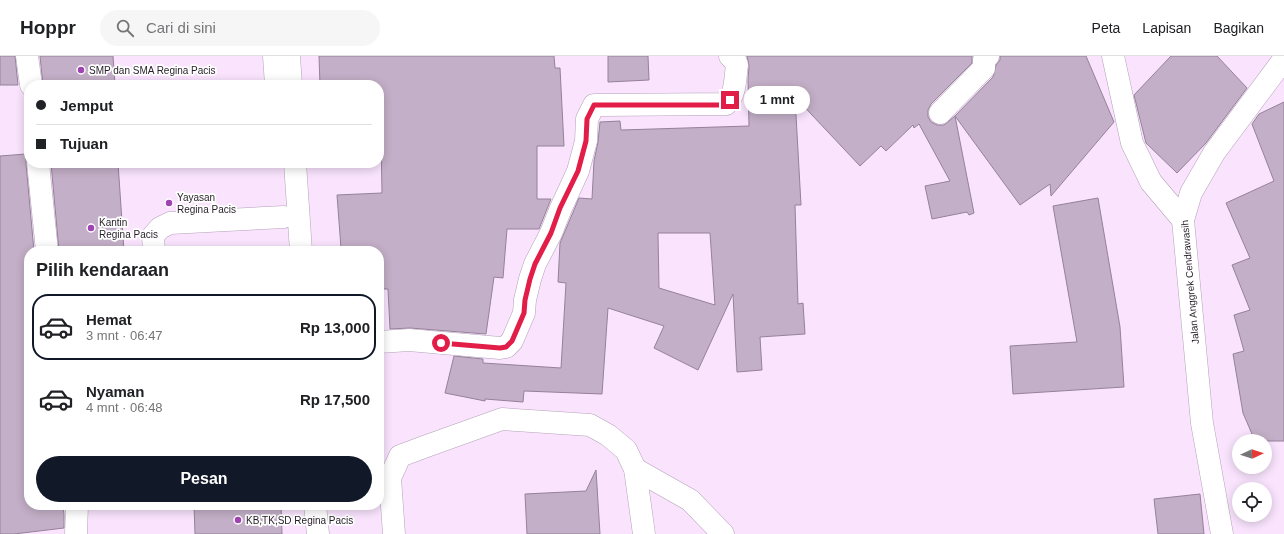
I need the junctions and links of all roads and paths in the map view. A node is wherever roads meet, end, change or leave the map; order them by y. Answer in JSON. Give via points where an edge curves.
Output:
{"nodes":[{"id":1,"x":26,"y":56,"type":"edge"},
{"id":2,"x":274,"y":56,"type":"edge"},
{"id":3,"x":290,"y":56,"type":"edge"},
{"id":4,"x":730,"y":56,"type":"edge"},
{"id":5,"x":988,"y":56,"type":"edge"},
{"id":6,"x":1114,"y":56,"type":"edge"},
{"id":7,"x":1284,"y":59,"type":"edge"},
{"id":8,"x":29,"y":80,"type":"edge"},
{"id":9,"x":276,"y":80,"type":"edge"},
{"id":10,"x":291,"y":80,"type":"edge"},
{"id":11,"x":940,"y":113,"type":"dead end"},
{"id":12,"x":39,"y":168,"type":"edge"},
{"id":13,"x":281,"y":168,"type":"edge"},
{"id":14,"x":295,"y":168,"type":"edge"},
{"id":15,"x":284,"y":216,"type":"junction"},
{"id":16,"x":1183,"y":220,"type":"junction"},
{"id":17,"x":46,"y":246,"type":"edge"},
{"id":18,"x":154,"y":246,"type":"edge"},
{"id":19,"x":286,"y":246,"type":"edge"},
{"id":20,"x":301,"y":246,"type":"edge"},
{"id":21,"x":384,"y":342,"type":"edge"},
{"id":22,"x":635,"y":469,"type":"junction"},
{"id":23,"x":77,"y":510,"type":"edge"},
{"id":24,"x":316,"y":510,"type":"edge"},
{"id":25,"x":331,"y":510,"type":"edge"},
{"id":26,"x":76,"y":534,"type":"edge"},
{"id":27,"x":318,"y":534,"type":"edge"},
{"id":28,"x":333,"y":534,"type":"edge"},
{"id":29,"x":394,"y":534,"type":"edge"},
{"id":30,"x":644,"y":534,"type":"edge"},
{"id":31,"x":724,"y":534,"type":"edge"},
{"id":32,"x":1222,"y":534,"type":"edge"}],
"edges":[{"from":1,"to":8,"type":"street"},
{"from":2,"to":9,"type":"street"},
{"from":3,"to":10,"type":"street"},
{"from":4,"to":21,"type":"street","via":[[737,65],[733,93],[726,104],[594,105],[587,119],[586,141],[578,171],[535,264],[524,313],[512,341],[506,347],[409,340]]},
{"from":5,"to":11,"type":"street","via":[[984,60],[984,68]]},
{"from":6,"to":16,"type":"street","via":[[1132,144],[1151,182]]},
{"from":7,"to":16,"type":"street","name":"Jalan Anggrek Cendrawasih","via":[[1214,153],[1191,193]]},
{"from":12,"to":17,"type":"street"},
{"from":13,"to":15,"type":"street"},
{"from":14,"to":20,"type":"street"},
{"from":15,"to":18,"type":"street","via":[[170,223],[160,228],[153,236]]},
{"from":15,"to":19,"type":"street"},
{"from":16,"to":32,"type":"street","name":"Jalan Anggrek Cendrawasih","via":[[1202,423]]},
{"from":22,"to":29,"type":"street","via":[[626,450],[608,435],[590,425],[502,419],[400,456],[390,478]]},
{"from":22,"to":30,"type":"street"},
{"from":22,"to":31,"type":"street","via":[[690,500]]},
{"from":23,"to":26,"type":"street"},
{"from":24,"to":27,"type":"street"},
{"from":25,"to":28,"type":"street"}]}
